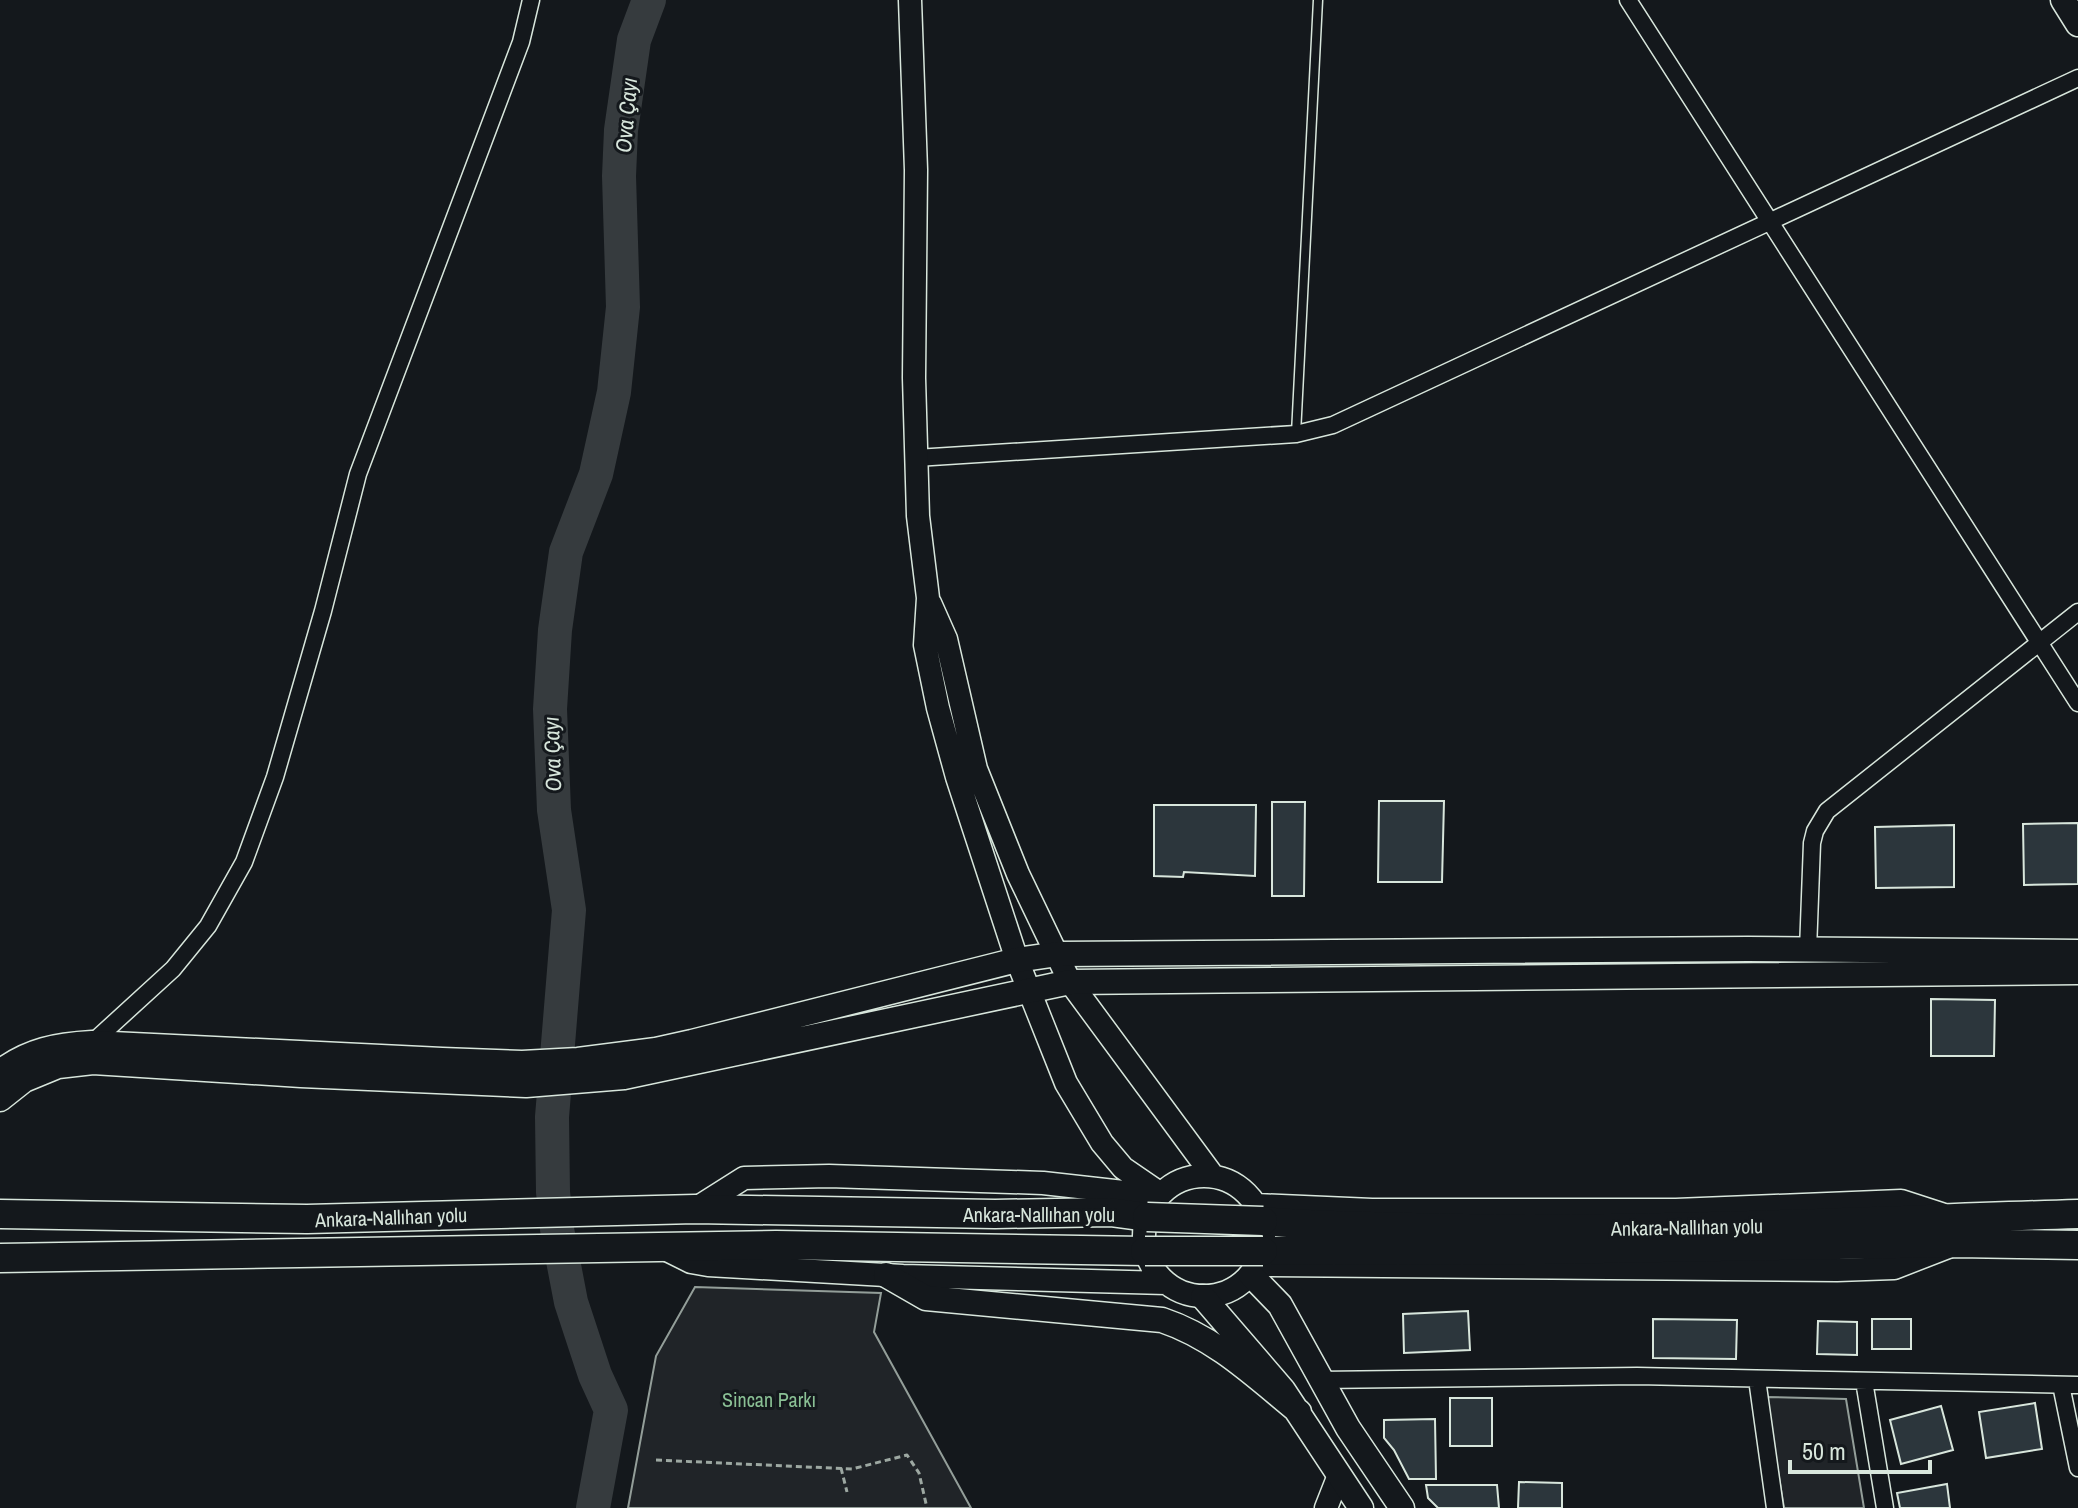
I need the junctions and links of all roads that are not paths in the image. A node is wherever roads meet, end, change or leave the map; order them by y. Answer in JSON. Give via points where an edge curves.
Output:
{"nodes":[{"id":1,"x":531,"y":0,"type":"edge"},
{"id":2,"x":910,"y":0,"type":"edge"},
{"id":3,"x":1318,"y":0,"type":"edge"},
{"id":4,"x":1628,"y":0,"type":"edge"},
{"id":5,"x":2078,"y":78,"type":"edge"},
{"id":6,"x":1770,"y":222,"type":"junction"},
{"id":7,"x":1296,"y":434,"type":"junction"},
{"id":8,"x":916,"y":458,"type":"junction"},
{"id":9,"x":928,"y":598,"type":"junction"},
{"id":10,"x":2078,"y":612,"type":"edge"},
{"id":11,"x":2039,"y":642,"type":"junction"},
{"id":12,"x":2078,"y":703,"type":"edge"},
{"id":13,"x":1808,"y":950,"type":"junction"},
{"id":14,"x":2078,"y":952,"type":"edge"},
{"id":15,"x":1058,"y":954,"type":"junction"},
{"id":16,"x":1017,"y":960,"type":"junction"},
{"id":17,"x":2078,"y":972,"type":"edge"},
{"id":18,"x":1070,"y":982,"type":"junction"},
{"id":19,"x":1028,"y":991,"type":"junction"},
{"id":20,"x":92,"y":1043,"type":"junction"},
{"id":21,"x":0,"y":1072,"type":"edge"},
{"id":22,"x":0,"y":1099,"type":"edge"},
{"id":23,"x":1213,"y":1176,"type":"junction"},
{"id":24,"x":1156,"y":1202,"type":"junction"},
{"id":25,"x":695,"y":1209,"type":"junction"},
{"id":26,"x":1110,"y":1212,"type":"junction"},
{"id":27,"x":1260,"y":1213,"type":"junction"},
{"id":28,"x":0,"y":1214,"type":"edge"},
{"id":29,"x":2078,"y":1214,"type":"edge"},
{"id":30,"x":1955,"y":1230,"type":"junction"},
{"id":31,"x":2078,"y":1245,"type":"edge"},
{"id":32,"x":657,"y":1247,"type":"junction"},
{"id":33,"x":1109,"y":1253,"type":"junction"},
{"id":34,"x":0,"y":1258,"type":"edge"},
{"id":35,"x":1257,"y":1264,"type":"junction"},
{"id":36,"x":886,"y":1275,"type":"junction"},
{"id":37,"x":1166,"y":1283,"type":"junction"},
{"id":38,"x":1203,"y":1297,"type":"junction"},
{"id":39,"x":1757,"y":1379,"type":"junction"},
{"id":40,"x":1319,"y":1380,"type":"junction"},
{"id":41,"x":1864,"y":1381,"type":"junction"},
{"id":42,"x":2070,"y":1385,"type":"edge"},
{"id":43,"x":1299,"y":1412,"type":"junction"},
{"id":44,"x":2078,"y":1468,"type":"edge"},
{"id":45,"x":1339,"y":1475,"type":"junction"},
{"id":46,"x":1326,"y":1508,"type":"edge"},
{"id":47,"x":1361,"y":1508,"type":"edge"},
{"id":48,"x":1402,"y":1508,"type":"edge"},
{"id":49,"x":1775,"y":1508,"type":"edge"},
{"id":50,"x":1885,"y":1508,"type":"edge"}],
"edges":[{"from":1,"to":20,"type":"street","via":[[521,42],[358,474],[275,777],[244,862],[208,926],[173,969]]},
{"from":2,"to":8,"type":"street"},
{"from":3,"to":7,"type":"lane"},
{"from":4,"to":6,"type":"street"},
{"from":5,"to":6,"type":"street"},
{"from":6,"to":7,"type":"street","via":[[1333,425]]},
{"from":6,"to":11,"type":"street"},
{"from":7,"to":8,"type":"street"},
{"from":8,"to":9,"type":"street"},
{"from":9,"to":15,"type":"street","via":[[946,639],[976,769],[1018,874]]},
{"from":9,"to":16,"type":"street","via":[[925,645],[938,708]]},
{"from":10,"to":11,"type":"street"},
{"from":11,"to":12,"type":"street"},
{"from":11,"to":13,"type":"street","via":[[1827,811],[1812,843]]},
{"from":13,"to":14,"type":"main road"},
{"from":13,"to":15,"type":"main road"},
{"from":15,"to":16,"type":"main road"},
{"from":15,"to":18,"type":"street"},
{"from":16,"to":19,"type":"street"},
{"from":16,"to":20,"type":"main road","via":[[656,1050],[578,1060],[522,1063]]},
{"from":17,"to":18,"type":"main road"},
{"from":18,"to":19,"type":"main road"},
{"from":18,"to":23,"type":"street"},
{"from":19,"to":22,"type":"main road","via":[[624,1077],[526,1085],[93,1062],[58,1066],[24,1080]]},
{"from":19,"to":24,"type":"street","via":[[1066,1083],[1102,1143]]},
{"from":20,"to":21,"type":"main road","via":[[35,1051]]},
{"from":23,"to":24,"type":"street","via":[[1190,1177]]},
{"from":23,"to":27,"type":"street","via":[[1234,1183]]},
{"from":24,"to":25,"type":"street","via":[[1043,1183],[829,1176],[744,1178]]},
{"from":24,"to":26,"type":"highway","name":"Ankara-Nallıhan yolu"},
{"from":24,"to":27,"type":"highway","name":"Ankara-Nallıhan yolu","bridge":true},
{"from":24,"to":37,"type":"street","via":[[1144,1235],[1152,1266]]},
{"from":25,"to":26,"type":"highway","name":"Ankara-Nallıhan yolu"},
{"from":25,"to":28,"type":"highway","name":"Ankara-Nallıhan yolu","via":[[307,1219]]},
{"from":26,"to":33,"type":"highway","via":[[1123,1230],[1121,1241]]},
{"from":27,"to":30,"type":"highway","name":"Ankara-Nallıhan yolu","via":[[1348,1225]]},
{"from":27,"to":35,"type":"street","via":[[1265,1238]]},
{"from":29,"to":30,"type":"highway","name":"Ankara-Nallıhan yolu"},
{"from":30,"to":31,"type":"highway","name":"Ankara-Nallıhan yolu"},
{"from":30,"to":35,"type":"highway","name":"Ankara-Nallıhan yolu"},
{"from":32,"to":33,"type":"highway","name":"Ankara-Nallıhan yolu"},
{"from":32,"to":34,"type":"highway","name":"Ankara-Nallıhan yolu"},
{"from":32,"to":36,"type":"street","via":[[708,1265]]},
{"from":33,"to":35,"type":"highway","name":"Ankara-Nallıhan yolu","bridge":true,"via":[[1145,1251]]},
{"from":35,"to":38,"type":"street","via":[[1229,1291]]},
{"from":35,"to":40,"type":"main road"},
{"from":36,"to":37,"type":"street"},
{"from":36,"to":43,"type":"main road","via":[[926,1298],[1162,1320],[1223,1350]]},
{"from":37,"to":38,"type":"street"},
{"from":38,"to":43,"type":"main road"},
{"from":39,"to":40,"type":"street"},
{"from":39,"to":41,"type":"street"},
{"from":39,"to":49,"type":"street"},
{"from":40,"to":48,"type":"main road"},
{"from":41,"to":42,"type":"street"},
{"from":41,"to":50,"type":"street"},
{"from":42,"to":44,"type":"street"},
{"from":43,"to":45,"type":"main road"},
{"from":45,"to":46,"type":"street"},
{"from":45,"to":47,"type":"main road"}]}
